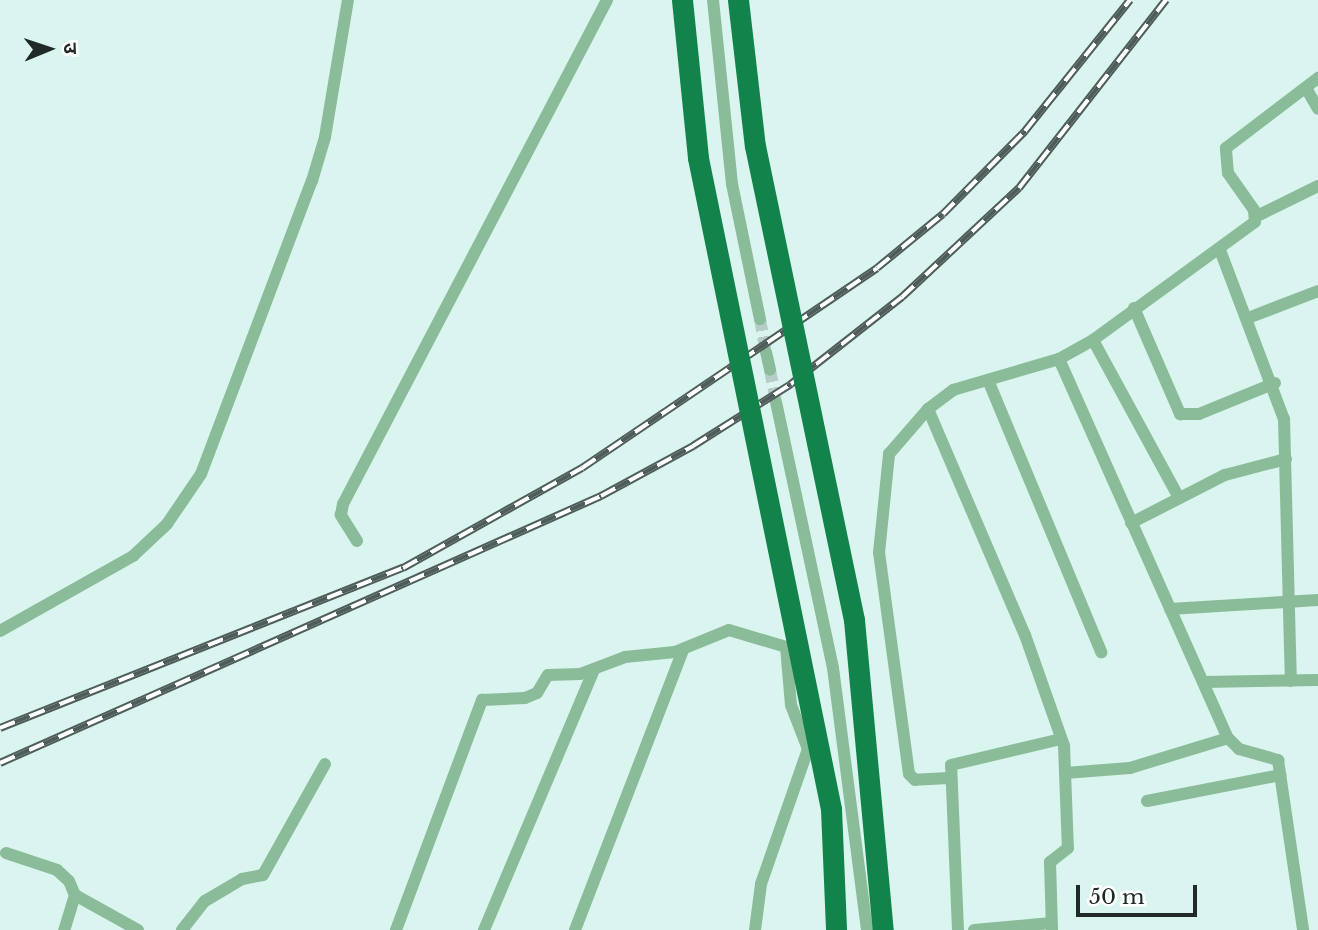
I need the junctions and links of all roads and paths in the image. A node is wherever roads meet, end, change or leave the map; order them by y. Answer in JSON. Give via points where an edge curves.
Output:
{"nodes":[{"id":1,"x":348,"y":0,"type":"edge"},
{"id":2,"x":607,"y":0,"type":"edge"},
{"id":3,"x":682,"y":0,"type":"edge"},
{"id":4,"x":713,"y":0,"type":"edge"},
{"id":5,"x":738,"y":0,"type":"edge"},
{"id":6,"x":1318,"y":78,"type":"edge"},
{"id":7,"x":1306,"y":88,"type":"junction"},
{"id":8,"x":1318,"y":109,"type":"edge"},
{"id":9,"x":1318,"y":186,"type":"edge"},
{"id":10,"x":1257,"y":216,"type":"junction"},
{"id":11,"x":1220,"y":250,"type":"junction"},
{"id":12,"x":1318,"y":291,"type":"edge"},
{"id":13,"x":1134,"y":308,"type":"junction"},
{"id":14,"x":1248,"y":318,"type":"junction"},
{"id":15,"x":760,"y":319,"type":"tunnel mouth"},
{"id":16,"x":1093,"y":340,"type":"junction"},
{"id":17,"x":766,"y":352,"type":"tunnel mouth"},
{"id":18,"x":1059,"y":359,"type":"junction"},
{"id":19,"x":770,"y":370,"type":"tunnel mouth"},
{"id":20,"x":988,"y":380,"type":"junction"},
{"id":21,"x":1275,"y":383,"type":"junction"},
{"id":22,"x":776,"y":402,"type":"tunnel mouth"},
{"id":23,"x":929,"y":409,"type":"junction"},
{"id":24,"x":1286,"y":459,"type":"junction"},
{"id":25,"x":1179,"y":498,"type":"junction"},
{"id":26,"x":1131,"y":523,"type":"junction"},
{"id":27,"x":357,"y":541,"type":"dead end"},
{"id":28,"x":1288,"y":600,"type":"junction"},
{"id":29,"x":1318,"y":600,"type":"edge"},
{"id":30,"x":1170,"y":609,"type":"junction"},
{"id":31,"x":0,"y":631,"type":"edge"},
{"id":32,"x":683,"y":650,"type":"junction"},
{"id":33,"x":1101,"y":652,"type":"dead end"},
{"id":34,"x":594,"y":669,"type":"junction"},
{"id":35,"x":1318,"y":680,"type":"edge"},
{"id":36,"x":1291,"y":681,"type":"junction"},
{"id":37,"x":1203,"y":682,"type":"junction"},
{"id":38,"x":1228,"y":738,"type":"junction"},
{"id":39,"x":1061,"y":739,"type":"junction"},
{"id":40,"x":325,"y":764,"type":"dead end"},
{"id":41,"x":1065,"y":773,"type":"junction"},
{"id":42,"x":1281,"y":775,"type":"junction"},
{"id":43,"x":949,"y":778,"type":"junction"},
{"id":44,"x":1147,"y":801,"type":"dead end"},
{"id":45,"x":6,"y":853,"type":"dead end"},
{"id":46,"x":75,"y":895,"type":"junction"},
{"id":47,"x":1318,"y":923,"type":"edge"},
{"id":48,"x":1051,"y":926,"type":"edge"},
{"id":49,"x":1303,"y":927,"type":"edge"},
{"id":50,"x":64,"y":930,"type":"edge"},
{"id":51,"x":138,"y":930,"type":"edge"},
{"id":52,"x":182,"y":930,"type":"edge"},
{"id":53,"x":396,"y":930,"type":"edge"},
{"id":54,"x":484,"y":930,"type":"edge"},
{"id":55,"x":575,"y":930,"type":"edge"},
{"id":56,"x":755,"y":930,"type":"edge"},
{"id":57,"x":836,"y":930,"type":"edge"},
{"id":58,"x":867,"y":930,"type":"edge"},
{"id":59,"x":883,"y":930,"type":"edge"},
{"id":60,"x":958,"y":930,"type":"edge"},
{"id":61,"x":974,"y":930,"type":"edge"}],
"edges":[{"from":1,"to":31,"type":"street","via":[[325,137],[312,181],[201,474],[167,524],[133,556]]},
{"from":2,"to":27,"type":"street","via":[[343,504],[341,515]]},
{"from":3,"to":57,"type":"highway","bridge":true,"via":[[698,158],[831,809]]},
{"from":4,"to":15,"type":"street","via":[[732,184]]},
{"from":5,"to":59,"type":"highway","bridge":true,"via":[[755,146],[854,620]]},
{"from":6,"to":7,"type":"street"},
{"from":7,"to":8,"type":"street"},
{"from":7,"to":10,"type":"street","via":[[1226,148],[1228,173]]},
{"from":9,"to":10,"type":"street"},
{"from":10,"to":11,"type":"street"},
{"from":11,"to":13,"type":"street"},
{"from":11,"to":14,"type":"street"},
{"from":12,"to":14,"type":"street"},
{"from":13,"to":16,"type":"street"},
{"from":13,"to":21,"type":"street","via":[[1180,414],[1199,414]]},
{"from":14,"to":21,"type":"street"},
{"from":16,"to":18,"type":"street"},
{"from":16,"to":25,"type":"street"},
{"from":17,"to":19,"type":"street"},
{"from":18,"to":20,"type":"street"},
{"from":18,"to":26,"type":"street"},
{"from":20,"to":23,"type":"street","via":[[953,390]]},
{"from":20,"to":33,"type":"street"},
{"from":21,"to":24,"type":"street"},
{"from":22,"to":58,"type":"street","via":[[833,668]]},
{"from":23,"to":39,"type":"street","via":[[1025,635]]},
{"from":23,"to":43,"type":"street","via":[[886,462],[878,553],[909,774],[915,780]]},
{"from":24,"to":25,"type":"street","via":[[1225,475]]},
{"from":24,"to":28,"type":"street"},
{"from":25,"to":26,"type":"street"},
{"from":26,"to":30,"type":"street"},
{"from":28,"to":29,"type":"street"},
{"from":28,"to":30,"type":"street"},
{"from":28,"to":36,"type":"street"},
{"from":30,"to":37,"type":"street"},
{"from":32,"to":34,"type":"street","via":[[625,657]]},
{"from":32,"to":55,"type":"street"},
{"from":32,"to":56,"type":"street","via":[[729,630],[786,647],[791,705],[808,748],[761,884]]},
{"from":34,"to":53,"type":"street","via":[[548,675],[531,696],[480,702]]},
{"from":34,"to":54,"type":"street"},
{"from":35,"to":36,"type":"street"},
{"from":36,"to":37,"type":"street"},
{"from":37,"to":38,"type":"street"},
{"from":38,"to":41,"type":"street","via":[[1130,768]]},
{"from":38,"to":42,"type":"street","via":[[1239,749],[1276,757]]},
{"from":39,"to":41,"type":"street"},
{"from":39,"to":43,"type":"street","via":[[957,762]]},
{"from":40,"to":52,"type":"street","via":[[263,875],[242,879],[205,901]]},
{"from":41,"to":48,"type":"street","via":[[1068,848],[1050,862]]},
{"from":42,"to":44,"type":"street"},
{"from":42,"to":49,"type":"street"},
{"from":43,"to":60,"type":"street"},
{"from":45,"to":46,"type":"street","via":[[57,870]]},
{"from":46,"to":50,"type":"street"},
{"from":46,"to":51,"type":"street"},
{"from":47,"to":49,"type":"street"},
{"from":48,"to":61,"type":"street"}]}
